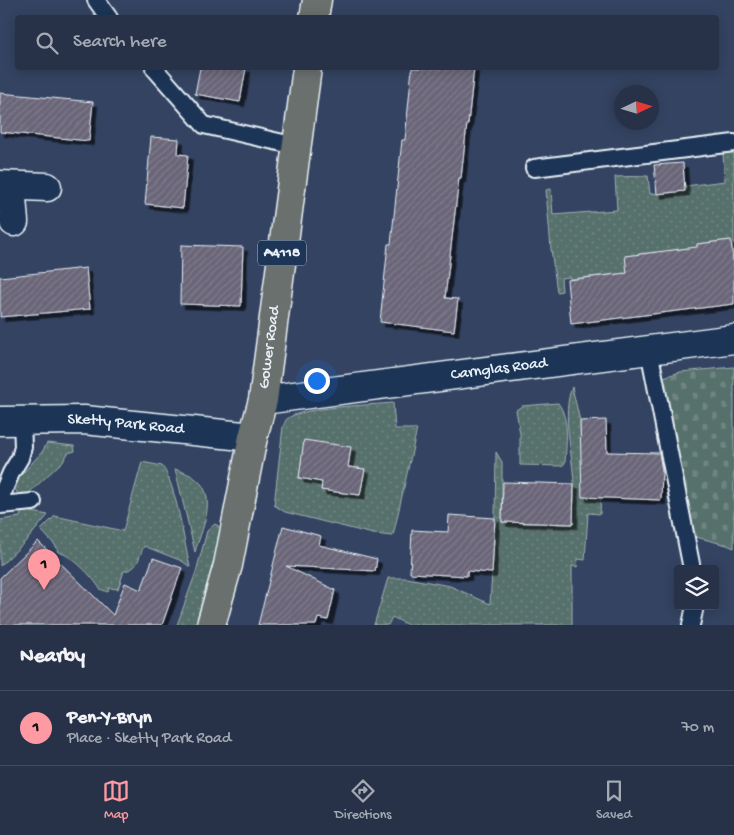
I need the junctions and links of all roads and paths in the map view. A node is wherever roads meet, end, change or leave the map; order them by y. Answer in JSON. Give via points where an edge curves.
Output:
{"nodes":[{"id":1,"x":96,"y":0,"type":"edge"},
{"id":2,"x":317,"y":0,"type":"edge"},
{"id":3,"x":107,"y":15,"type":"edge"},
{"id":4,"x":314,"y":15,"type":"edge"},
{"id":5,"x":156,"y":70,"type":"edge"},
{"id":6,"x":307,"y":70,"type":"edge"},
{"id":7,"x":734,"y":143,"type":"edge"},
{"id":8,"x":296,"y":146,"type":"junction"},
{"id":9,"x":534,"y":168,"type":"dead end"},
{"id":10,"x":6,"y":186,"type":"edge"},
{"id":11,"x":47,"y":187,"type":"dead end"},
{"id":12,"x":14,"y":222,"type":"dead end"},
{"id":13,"x":734,"y":339,"type":"edge"},
{"id":14,"x":649,"y":350,"type":"junction"},
{"id":15,"x":263,"y":400,"type":"junction"},
{"id":16,"x":11,"y":421,"type":"edge"},
{"id":17,"x":253,"y":437,"type":"junction"},
{"id":18,"x":0,"y":499,"type":"edge"},
{"id":19,"x":33,"y":502,"type":"dead end"},
{"id":20,"x":0,"y":505,"type":"edge"},
{"id":21,"x":691,"y":565,"type":"edge"},
{"id":22,"x":694,"y":610,"type":"edge"},
{"id":23,"x":210,"y":625,"type":"edge"},
{"id":24,"x":691,"y":625,"type":"edge"}],
"edges":[{"from":1,"to":3,"type":"lane"},
{"from":2,"to":4,"type":"main road"},
{"from":5,"to":8,"type":"lane","via":[[204,125]]},
{"from":6,"to":8,"type":"main road","name":"Gower Road","number":"A4118"},
{"from":7,"to":9,"type":"lane"},
{"from":8,"to":15,"type":"main road","name":"Gower Road","number":"A4118"},
{"from":10,"to":11,"type":"street"},
{"from":10,"to":12,"type":"street"},
{"from":13,"to":14,"type":"street","name":"Carnglas Road"},
{"from":14,"to":15,"type":"street","name":"Carnglas Road"},
{"from":14,"to":21,"type":"lane"},
{"from":15,"to":17,"type":"main road","name":"Gower Road","number":"A4118"},
{"from":16,"to":17,"type":"street","name":"Sketty Park Road","via":[[84,420]]},
{"from":16,"to":18,"type":"lane","via":[[23,447]]},
{"from":17,"to":23,"type":"main road","name":"Gower Road","number":"A4118","via":[[228,565]]},
{"from":19,"to":20,"type":"lane"},
{"from":22,"to":24,"type":"lane"}]}
